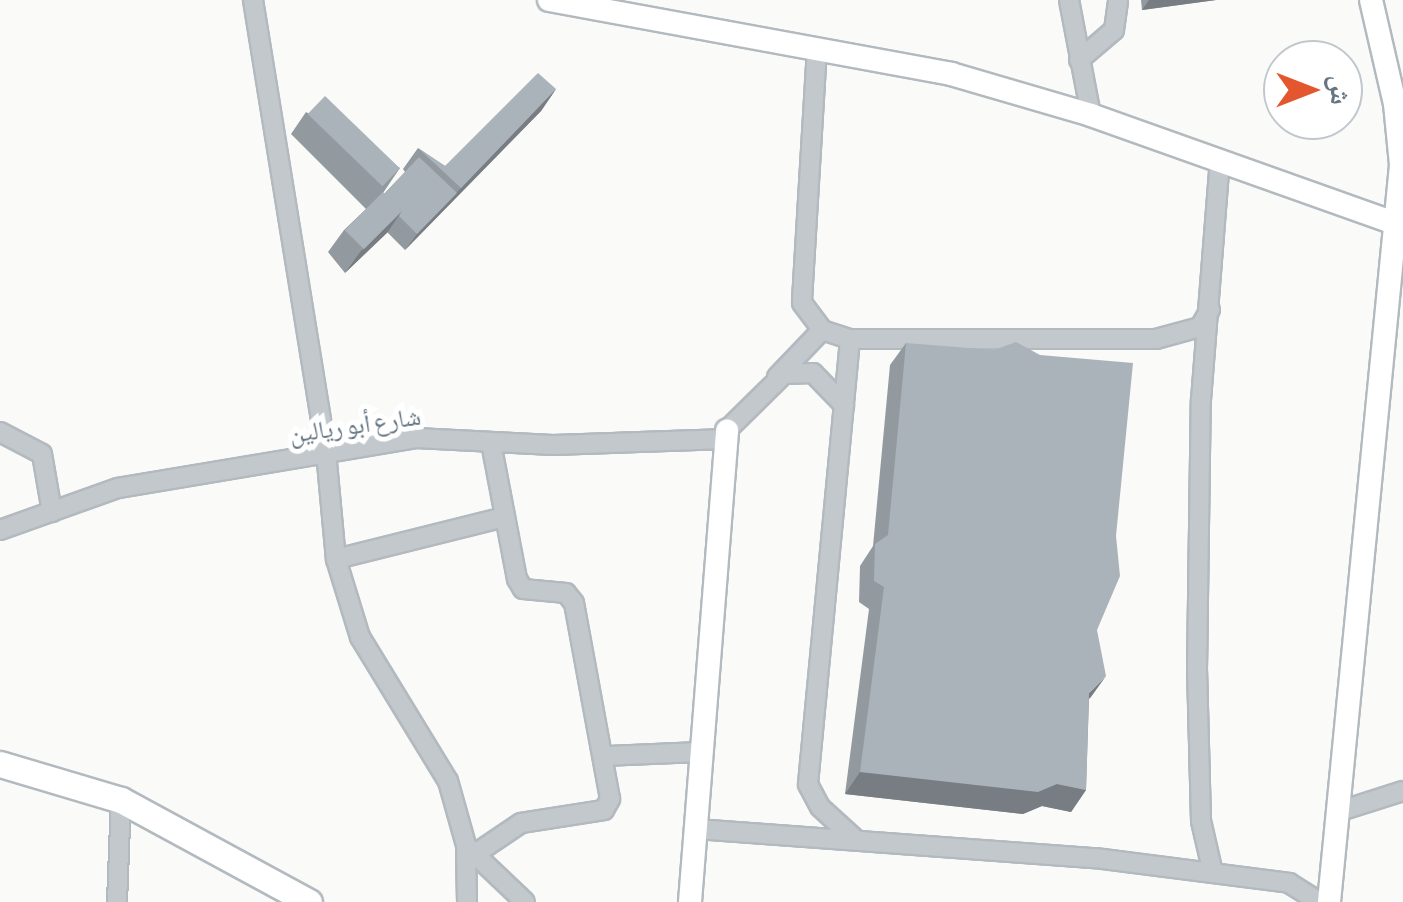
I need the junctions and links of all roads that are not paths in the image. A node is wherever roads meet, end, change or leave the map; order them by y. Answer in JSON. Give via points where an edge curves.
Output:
{"nodes":[{"id":1,"x":253,"y":0,"type":"edge"},
{"id":2,"x":549,"y":0,"type":"edge"},
{"id":3,"x":1068,"y":0,"type":"edge"},
{"id":4,"x":1118,"y":0,"type":"edge"},
{"id":5,"x":1371,"y":0,"type":"edge"},
{"id":6,"x":817,"y":48,"type":"junction"},
{"id":7,"x":1079,"y":60,"type":"junction"},
{"id":8,"x":1091,"y":115,"type":"junction"},
{"id":9,"x":1220,"y":161,"type":"junction"},
{"id":10,"x":1399,"y":225,"type":"edge"},
{"id":11,"x":1210,"y":310,"type":"junction"},
{"id":12,"x":822,"y":330,"type":"junction"},
{"id":13,"x":850,"y":340,"type":"junction"},
{"id":14,"x":773,"y":381,"type":"junction"},
{"id":15,"x":844,"y":405,"type":"junction"},
{"id":16,"x":0,"y":432,"type":"edge"},
{"id":17,"x":727,"y":434,"type":"junction"},
{"id":18,"x":491,"y":443,"type":"junction"},
{"id":19,"x":326,"y":452,"type":"junction"},
{"id":20,"x":52,"y":512,"type":"junction"},
{"id":21,"x":505,"y":517,"type":"junction"},
{"id":22,"x":0,"y":530,"type":"edge"},
{"id":23,"x":336,"y":559,"type":"junction"},
{"id":24,"x":702,"y":752,"type":"junction"},
{"id":25,"x":606,"y":756,"type":"junction"},
{"id":26,"x":0,"y":764,"type":"edge"},
{"id":27,"x":1403,"y":791,"type":"edge"},
{"id":28,"x":121,"y":800,"type":"junction"},
{"id":29,"x":1337,"y":812,"type":"junction"},
{"id":30,"x":696,"y":829,"type":"junction"},
{"id":31,"x":854,"y":839,"type":"junction"},
{"id":32,"x":470,"y":850,"type":"junction"},
{"id":33,"x":1213,"y":872,"type":"junction"},
{"id":34,"x":117,"y":902,"type":"edge"},
{"id":35,"x":309,"y":902,"type":"edge"},
{"id":36,"x":467,"y":902,"type":"edge"},
{"id":37,"x":526,"y":902,"type":"edge"},
{"id":38,"x":690,"y":902,"type":"edge"},
{"id":39,"x":1320,"y":902,"type":"edge"},
{"id":40,"x":1328,"y":902,"type":"edge"}],
"edges":[{"from":1,"to":19,"type":"street"},
{"from":2,"to":6,"type":"street"},
{"from":3,"to":7,"type":"street"},
{"from":4,"to":7,"type":"street","via":[[1114,30]]},
{"from":5,"to":10,"type":"street","via":[[1401,140]]},
{"from":6,"to":8,"type":"street","via":[[951,74]]},
{"from":6,"to":12,"type":"street","via":[[800,285],[802,303]]},
{"from":7,"to":8,"type":"street"},
{"from":8,"to":9,"type":"street"},
{"from":9,"to":10,"type":"street"},
{"from":9,"to":11,"type":"street"},
{"from":10,"to":29,"type":"street"},
{"from":11,"to":13,"type":"street","via":[[1200,327],[1156,340]]},
{"from":11,"to":33,"type":"street","via":[[1201,400],[1197,670],[1201,821]]},
{"from":12,"to":13,"type":"street"},
{"from":12,"to":14,"type":"street"},
{"from":13,"to":15,"type":"street"},
{"from":14,"to":15,"type":"street","via":[[813,373]]},
{"from":14,"to":17,"type":"street"},
{"from":15,"to":31,"type":"street","via":[[808,784],[820,807]]},
{"from":16,"to":20,"type":"street","via":[[42,454]]},
{"from":17,"to":18,"type":"street","name":"شارع أبو ريالين"},
{"from":17,"to":24,"type":"street"},
{"from":18,"to":19,"type":"street","name":"شارع أبو ريالين","via":[[416,438]]},
{"from":18,"to":21,"type":"street"},
{"from":19,"to":20,"type":"street","name":"شارع أبو ريالين","via":[[118,488]]},
{"from":19,"to":23,"type":"street"},
{"from":20,"to":22,"type":"street","name":"شارع أبو ريالين"},
{"from":21,"to":23,"type":"street"},
{"from":21,"to":25,"type":"street","via":[[523,589],[566,593],[574,602]]},
{"from":23,"to":32,"type":"street","via":[[360,637],[448,781]]},
{"from":24,"to":25,"type":"street"},
{"from":24,"to":30,"type":"street"},
{"from":25,"to":32,"type":"street","via":[[609,807],[529,820]]},
{"from":26,"to":28,"type":"main road"},
{"from":27,"to":29,"type":"street"},
{"from":28,"to":34,"type":"street"},
{"from":28,"to":35,"type":"main road"},
{"from":29,"to":40,"type":"street"},
{"from":30,"to":31,"type":"street"},
{"from":30,"to":38,"type":"street"},
{"from":31,"to":33,"type":"street"},
{"from":32,"to":36,"type":"street"},
{"from":32,"to":37,"type":"street"},
{"from":33,"to":39,"type":"street","via":[[1303,886]]}]}
